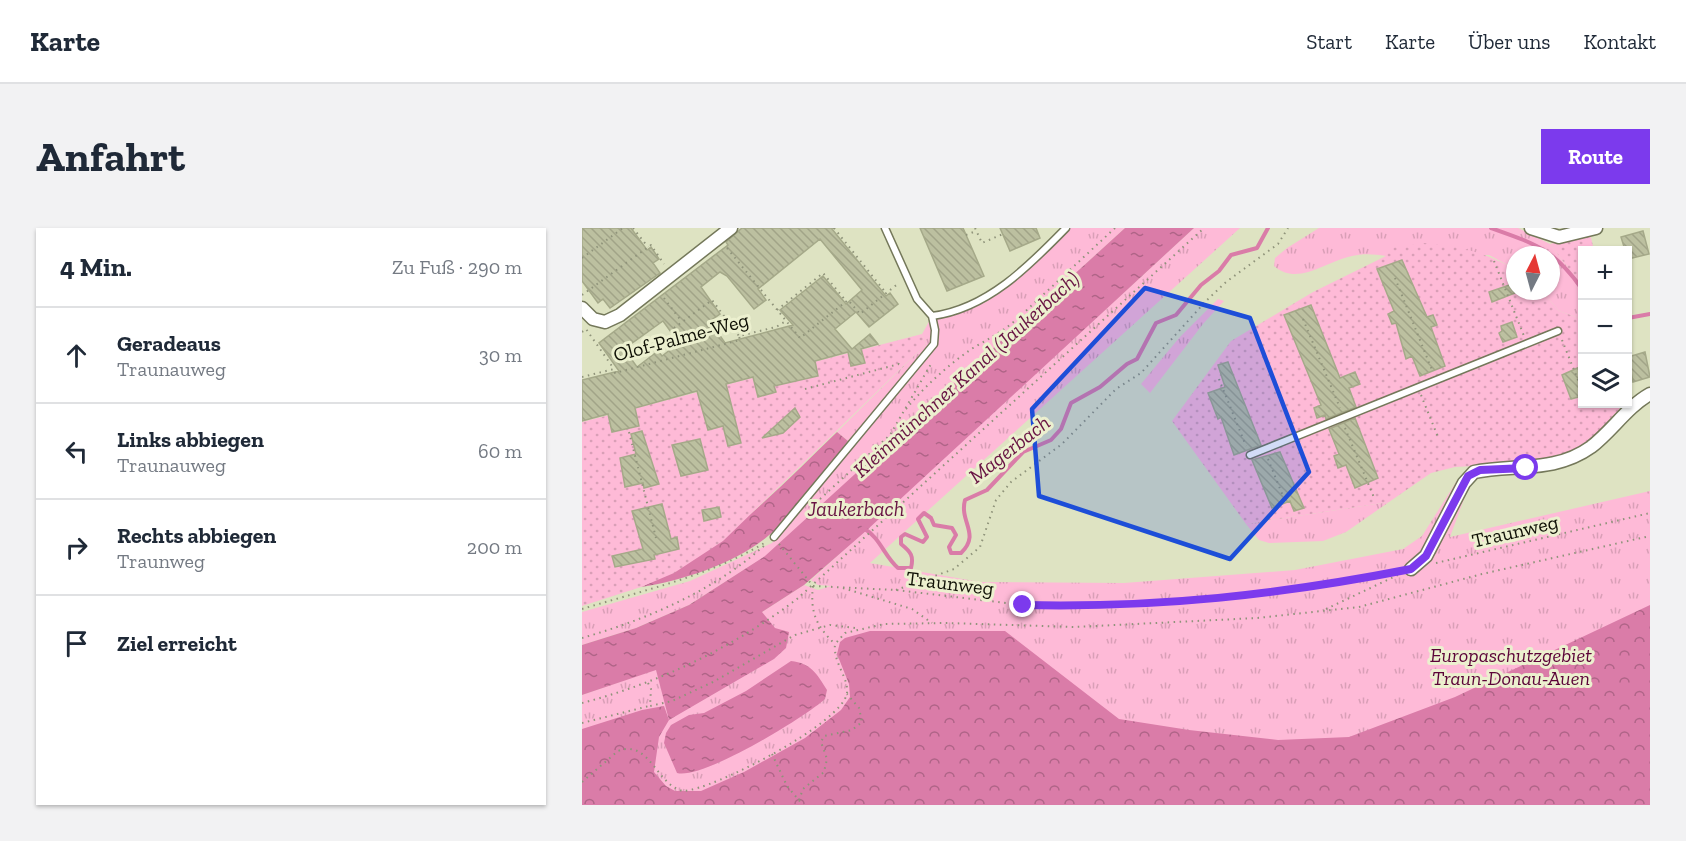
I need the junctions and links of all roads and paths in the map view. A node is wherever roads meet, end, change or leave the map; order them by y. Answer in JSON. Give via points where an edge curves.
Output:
{"nodes":[{"id":1,"x":623,"y":228,"type":"edge"},
{"id":2,"x":633,"y":228,"type":"edge"},
{"id":3,"x":731,"y":228,"type":"edge"},
{"id":4,"x":834,"y":228,"type":"edge"},
{"id":5,"x":885,"y":228,"type":"edge"},
{"id":6,"x":1066,"y":228,"type":"edge"},
{"id":7,"x":1114,"y":228,"type":"edge"},
{"id":8,"x":1204,"y":228,"type":"edge"},
{"id":9,"x":1288,"y":228,"type":"edge"},
{"id":10,"x":1532,"y":228,"type":"edge"},
{"id":11,"x":1596,"y":228,"type":"edge"},
{"id":12,"x":975,"y":229,"type":"edge"},
{"id":13,"x":1003,"y":234,"type":"dead end"},
{"id":14,"x":966,"y":235,"type":"dead end"},
{"id":15,"x":720,"y":239,"type":"junction"},
{"id":16,"x":648,"y":247,"type":"junction"},
{"id":17,"x":582,"y":258,"type":"edge"},
{"id":18,"x":1494,"y":261,"type":"dead end"},
{"id":19,"x":673,"y":275,"type":"junction"},
{"id":20,"x":907,"y":277,"type":"junction"},
{"id":21,"x":1395,"y":278,"type":"dead end"},
{"id":22,"x":657,"y":288,"type":"junction"},
{"id":23,"x":886,"y":293,"type":"junction"},
{"id":24,"x":582,"y":295,"type":"edge"},
{"id":25,"x":846,"y":301,"type":"junction"},
{"id":26,"x":582,"y":308,"type":"edge"},
{"id":27,"x":777,"y":310,"type":"junction"},
{"id":28,"x":932,"y":316,"type":"junction"},
{"id":29,"x":1303,"y":319,"type":"dead end"},
{"id":30,"x":786,"y":321,"type":"junction"},
{"id":31,"x":682,"y":322,"type":"junction"},
{"id":32,"x":674,"y":328,"type":"dead end"},
{"id":33,"x":1558,"y":331,"type":"joint"},
{"id":34,"x":582,"y":332,"type":"edge"},
{"id":35,"x":739,"y":336,"type":"junction"},
{"id":36,"x":1527,"y":343,"type":"junction"},
{"id":37,"x":934,"y":344,"type":"junction"},
{"id":38,"x":614,"y":369,"type":"junction"},
{"id":39,"x":911,"y":371,"type":"junction"},
{"id":40,"x":582,"y":377,"type":"edge"},
{"id":41,"x":1219,"y":379,"type":"dead end"},
{"id":42,"x":1436,"y":380,"type":"junction"},
{"id":43,"x":1578,"y":380,"type":"edge"},
{"id":44,"x":1418,"y":387,"type":"junction"},
{"id":45,"x":805,"y":389,"type":"dead end"},
{"id":46,"x":1650,"y":394,"type":"edge"},
{"id":47,"x":902,"y":413,"type":"junction"},
{"id":48,"x":1342,"y":418,"type":"junction"},
{"id":49,"x":629,"y":432,"type":"dead end"},
{"id":50,"x":1438,"y":437,"type":"dead end"},
{"id":51,"x":1264,"y":450,"type":"junction"},
{"id":52,"x":1250,"y":456,"type":"joint"},
{"id":53,"x":1285,"y":501,"type":"dead end"},
{"id":54,"x":1375,"y":501,"type":"dead end"},
{"id":55,"x":814,"y":504,"type":"dead end"},
{"id":56,"x":1650,"y":513,"type":"edge"},
{"id":57,"x":1650,"y":536,"type":"edge"},
{"id":58,"x":774,"y":537,"type":"junction"},
{"id":59,"x":657,"y":542,"type":"dead end"},
{"id":60,"x":1434,"y":564,"type":"dead end"},
{"id":61,"x":1411,"y":569,"type":"junction"},
{"id":62,"x":813,"y":586,"type":"junction"},
{"id":63,"x":841,"y":587,"type":"junction"},
{"id":64,"x":896,"y":590,"type":"junction"},
{"id":65,"x":582,"y":609,"type":"edge"},
{"id":66,"x":1324,"y":610,"type":"junction"},
{"id":67,"x":932,"y":623,"type":"junction"},
{"id":68,"x":819,"y":627,"type":"junction"},
{"id":69,"x":859,"y":628,"type":"junction"},
{"id":70,"x":582,"y":638,"type":"edge"},
{"id":71,"x":835,"y":644,"type":"junction"},
{"id":72,"x":648,"y":683,"type":"junction"},
{"id":73,"x":847,"y":694,"type":"junction"},
{"id":74,"x":582,"y":703,"type":"edge"},
{"id":75,"x":650,"y":706,"type":"junction"},
{"id":76,"x":582,"y":723,"type":"edge"},
{"id":77,"x":772,"y":754,"type":"junction"},
{"id":78,"x":582,"y":782,"type":"edge"},
{"id":79,"x":799,"y":800,"type":"junction"},
{"id":80,"x":803,"y":805,"type":"edge"}],
"edges":[{"from":1,"to":17,"type":"path"},
{"from":2,"to":16,"type":"path"},
{"from":3,"to":15,"type":"street"},
{"from":4,"to":23,"type":"path"},
{"from":5,"to":20,"type":"lane"},
{"from":6,"to":28,"type":"lane","via":[[989,296]]},
{"from":7,"to":47,"type":"path","via":[[1001,334],[950,366]]},
{"from":8,"to":62,"type":"path"},
{"from":9,"to":64,"type":"path","via":[[1278,243],[1206,301],[1141,373],[1116,389],[1062,444],[1011,482],[996,500],[980,547],[954,569]]},
{"from":10,"to":11,"type":"street","via":[[1559,237]]},
{"from":12,"to":13,"type":"path","via":[[982,243]]},
{"from":12,"to":14,"type":"path"},
{"from":15,"to":19,"type":"street"},
{"from":15,"to":27,"type":"path","name":"Olof-Palme-Weg"},
{"from":16,"to":19,"type":"path","via":[[651,245]]},
{"from":16,"to":24,"type":"path"},
{"from":18,"to":36,"type":"path"},
{"from":19,"to":22,"type":"street"},
{"from":20,"to":23,"type":"path"},
{"from":20,"to":28,"type":"lane","via":[[916,299]]},
{"from":21,"to":42,"type":"path"},
{"from":22,"to":26,"type":"street","via":[[612,320],[598,321]]},
{"from":22,"to":31,"type":"path"},
{"from":23,"to":25,"type":"path","via":[[860,314]]},
{"from":25,"to":27,"type":"path","via":[[823,273]]},
{"from":25,"to":30,"type":"path","name":"Olof-Palme-Weg","via":[[800,338]]},
{"from":27,"to":30,"type":"path","name":"Olof-Palme-Weg"},
{"from":28,"to":37,"type":"lane"},
{"from":29,"to":48,"type":"path"},
{"from":30,"to":35,"type":"path","name":"Olof-Palme-Weg"},
{"from":31,"to":32,"type":"path"},
{"from":31,"to":35,"type":"path","via":[[712,300]]},
{"from":33,"to":36,"type":"lane"},
{"from":33,"to":43,"type":"path"},
{"from":34,"to":38,"type":"path","via":[[586,329]]},
{"from":35,"to":38,"type":"path","name":"Olof-Palme-Weg","via":[[740,340],[615,373]]},
{"from":36,"to":42,"type":"lane"},
{"from":37,"to":39,"type":"lane"},
{"from":37,"to":47,"type":"path","via":[[939,352]]},
{"from":38,"to":40,"type":"path","name":"Olof-Palme-Weg"},
{"from":39,"to":45,"type":"path","via":[[899,364]]},
{"from":39,"to":58,"type":"lane"},
{"from":41,"to":52,"type":"path"},
{"from":42,"to":44,"type":"lane"},
{"from":44,"to":48,"type":"lane"},
{"from":44,"to":50,"type":"path"},
{"from":46,"to":61,"type":"street","via":[[1577,455],[1543,466],[1474,472],[1464,483],[1426,556]]},
{"from":47,"to":55,"type":"path","via":[[890,435]]},
{"from":48,"to":51,"type":"lane"},
{"from":48,"to":54,"type":"path"},
{"from":49,"to":59,"type":"path"},
{"from":51,"to":52,"type":"lane"},
{"from":51,"to":53,"type":"path"},
{"from":56,"to":60,"type":"path","name":"Traunweg"},
{"from":57,"to":66,"type":"path","via":[[1482,574],[1386,601]]},
{"from":58,"to":62,"type":"path"},
{"from":58,"to":65,"type":"path","via":[[701,572]]},
{"from":58,"to":70,"type":"path","via":[[720,578],[664,609]]},
{"from":61,"to":64,"type":"path","name":"Traunweg","via":[[1249,596],[1155,605],[1023,605]]},
{"from":61,"to":66,"type":"path"},
{"from":62,"to":63,"type":"path","name":"Traunweg"},
{"from":62,"to":68,"type":"path","via":[[812,612]]},
{"from":62,"to":72,"type":"path","via":[[769,619]]},
{"from":63,"to":64,"type":"path","name":"Traunweg"},
{"from":63,"to":67,"type":"path","via":[[912,609]]},
{"from":66,"to":67,"type":"path","via":[[1257,618],[1075,627]]},
{"from":67,"to":69,"type":"path"},
{"from":68,"to":69,"type":"path"},
{"from":68,"to":71,"type":"path"},
{"from":68,"to":75,"type":"path","via":[[795,635],[682,696]]},
{"from":69,"to":71,"type":"path","via":[[845,633]]},
{"from":71,"to":73,"type":"path","via":[[835,657]]},
{"from":72,"to":74,"type":"path"},
{"from":72,"to":75,"type":"path"},
{"from":73,"to":77,"type":"path","via":[[821,723]]},
{"from":73,"to":79,"type":"path","via":[[859,708],[862,722],[852,730],[824,736],[824,772],[803,789]]},
{"from":75,"to":76,"type":"path"},
{"from":77,"to":78,"type":"path","via":[[711,784],[683,791],[664,781],[644,754],[625,748]]},
{"from":77,"to":79,"type":"path","via":[[787,786]]},
{"from":79,"to":80,"type":"path"}]}
